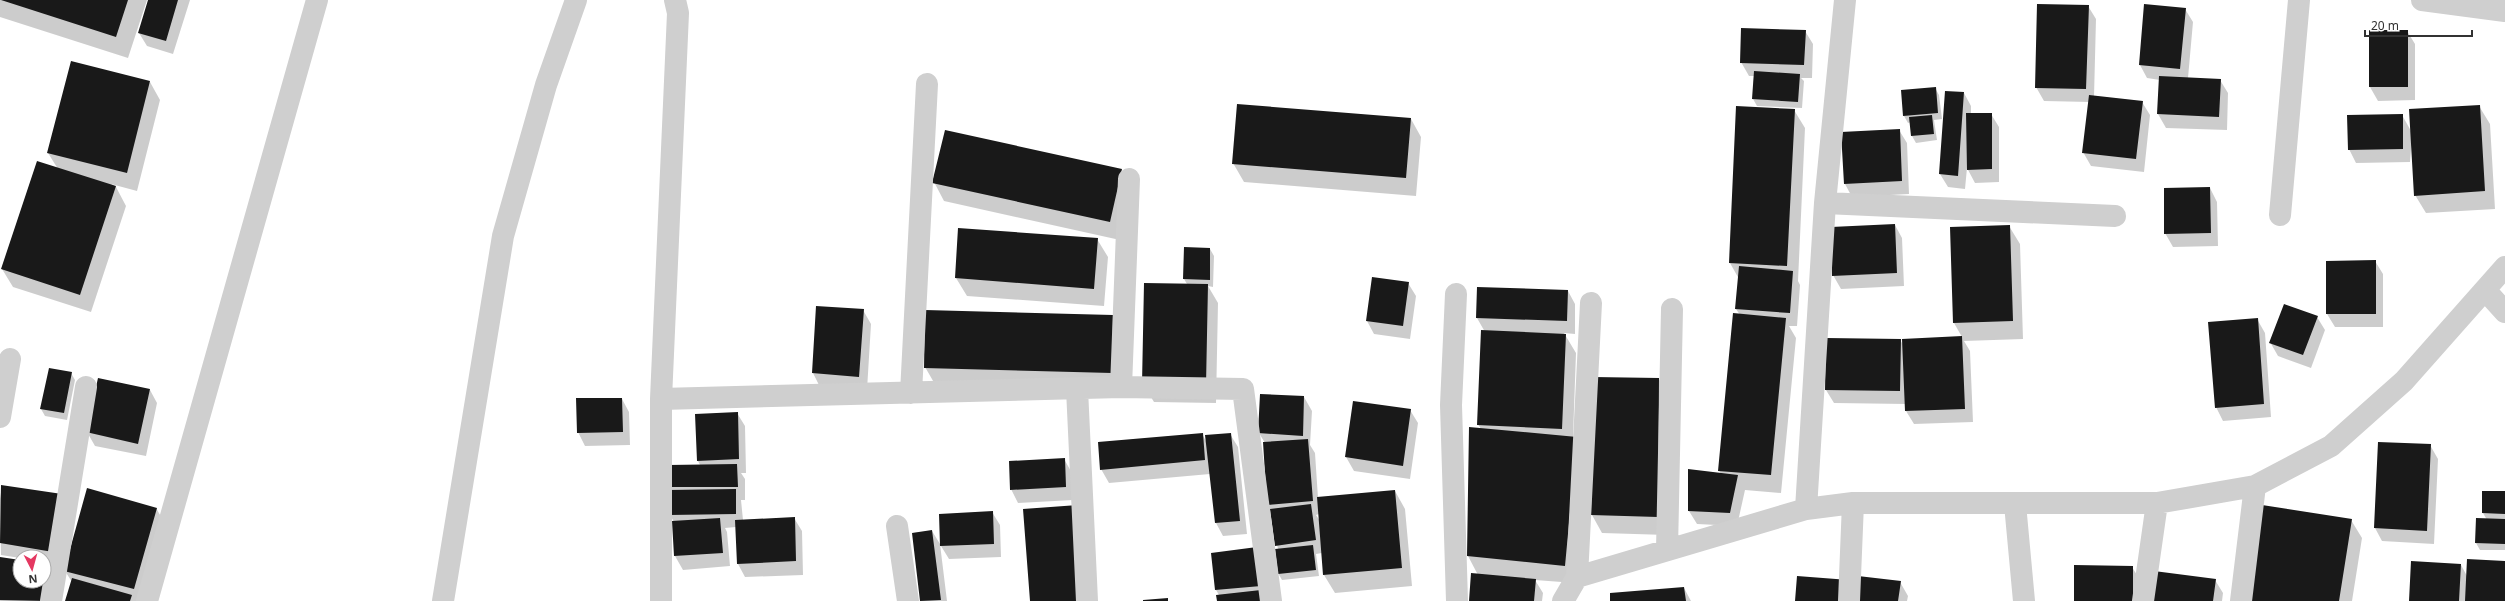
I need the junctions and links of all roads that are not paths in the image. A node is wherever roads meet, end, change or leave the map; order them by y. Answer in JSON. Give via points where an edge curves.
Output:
{"nodes":[{"id":1,"x":317,"y":0,"type":"edge"},
{"id":2,"x":576,"y":0,"type":"edge"},
{"id":3,"x":675,"y":0,"type":"edge"},
{"id":4,"x":1845,"y":0,"type":"edge"},
{"id":5,"x":2299,"y":0,"type":"edge"},
{"id":6,"x":2422,"y":0,"type":"edge"},
{"id":7,"x":2471,"y":2,"type":"edge"},
{"id":8,"x":2505,"y":11,"type":"edge"},
{"id":9,"x":927,"y":84,"type":"dead end"},
{"id":10,"x":1129,"y":179,"type":"dead end"},
{"id":11,"x":1825,"y":203,"type":"junction"},
{"id":12,"x":2280,"y":215,"type":"dead end"},
{"id":13,"x":2115,"y":216,"type":"dead end"},
{"id":14,"x":2505,"y":267,"type":"edge"},
{"id":15,"x":2486,"y":291,"type":"junction"},
{"id":16,"x":1456,"y":294,"type":"dead end"},
{"id":17,"x":1591,"y":303,"type":"dead end"},
{"id":18,"x":1672,"y":309,"type":"dead end"},
{"id":19,"x":2505,"y":312,"type":"edge"},
{"id":20,"x":10,"y":358,"type":"dead end"},
{"id":21,"x":86,"y":387,"type":"dead end"},
{"id":22,"x":1121,"y":387,"type":"junction"},
{"id":23,"x":1077,"y":389,"type":"junction"},
{"id":24,"x":911,"y":393,"type":"junction"},
{"id":25,"x":661,"y":399,"type":"junction"},
{"id":26,"x":0,"y":416,"type":"edge"},
{"id":27,"x":2255,"y":486,"type":"junction"},
{"id":28,"x":1853,"y":503,"type":"junction"},
{"id":29,"x":2157,"y":503,"type":"junction"},
{"id":30,"x":2015,"y":504,"type":"junction"},
{"id":31,"x":1806,"y":509,"type":"junction"},
{"id":32,"x":897,"y":526,"type":"dead end"},
{"id":33,"x":1667,"y":550,"type":"junction"},
{"id":34,"x":1577,"y":577,"type":"junction"},
{"id":35,"x":52,"y":601,"type":"edge"},
{"id":36,"x":147,"y":601,"type":"edge"},
{"id":37,"x":443,"y":601,"type":"edge"},
{"id":38,"x":661,"y":601,"type":"edge"},
{"id":39,"x":908,"y":601,"type":"edge"},
{"id":40,"x":1087,"y":601,"type":"edge"},
{"id":41,"x":1271,"y":601,"type":"edge"},
{"id":42,"x":1457,"y":601,"type":"edge"},
{"id":43,"x":1563,"y":601,"type":"edge"},
{"id":44,"x":1849,"y":601,"type":"edge"},
{"id":45,"x":2024,"y":601,"type":"edge"},
{"id":46,"x":2143,"y":601,"type":"edge"},
{"id":47,"x":2241,"y":601,"type":"edge"}],
"edges":[{"from":1,"to":36,"type":"street"},
{"from":2,"to":37,"type":"street","via":[[546,85],[503,236]]},
{"from":3,"to":25,"type":"street","via":[[678,13]]},
{"from":4,"to":11,"type":"street"},
{"from":5,"to":12,"type":"street"},
{"from":6,"to":7,"type":"street"},
{"from":7,"to":8,"type":"street"},
{"from":9,"to":24,"type":"street"},
{"from":10,"to":22,"type":"street"},
{"from":11,"to":13,"type":"street"},
{"from":11,"to":31,"type":"street"},
{"from":14,"to":15,"type":"street"},
{"from":15,"to":19,"type":"street"},
{"from":15,"to":27,"type":"street","via":[[2404,381],[2331,446]]},
{"from":16,"to":42,"type":"street","via":[[1451,405]]},
{"from":17,"to":34,"type":"street"},
{"from":18,"to":33,"type":"street"},
{"from":20,"to":26,"type":"street"},
{"from":21,"to":35,"type":"street"},
{"from":22,"to":23,"type":"street"},
{"from":22,"to":41,"type":"street","via":[[1243,389]]},
{"from":23,"to":24,"type":"street"},
{"from":23,"to":40,"type":"street"},
{"from":24,"to":25,"type":"street"},
{"from":25,"to":38,"type":"street"},
{"from":27,"to":29,"type":"street"},
{"from":27,"to":47,"type":"street"},
{"from":28,"to":30,"type":"street"},
{"from":28,"to":31,"type":"street"},
{"from":28,"to":44,"type":"street"},
{"from":29,"to":30,"type":"street"},
{"from":29,"to":46,"type":"street"},
{"from":30,"to":45,"type":"street"},
{"from":31,"to":33,"type":"street"},
{"from":32,"to":39,"type":"street"},
{"from":33,"to":34,"type":"street"},
{"from":34,"to":43,"type":"street"}]}
